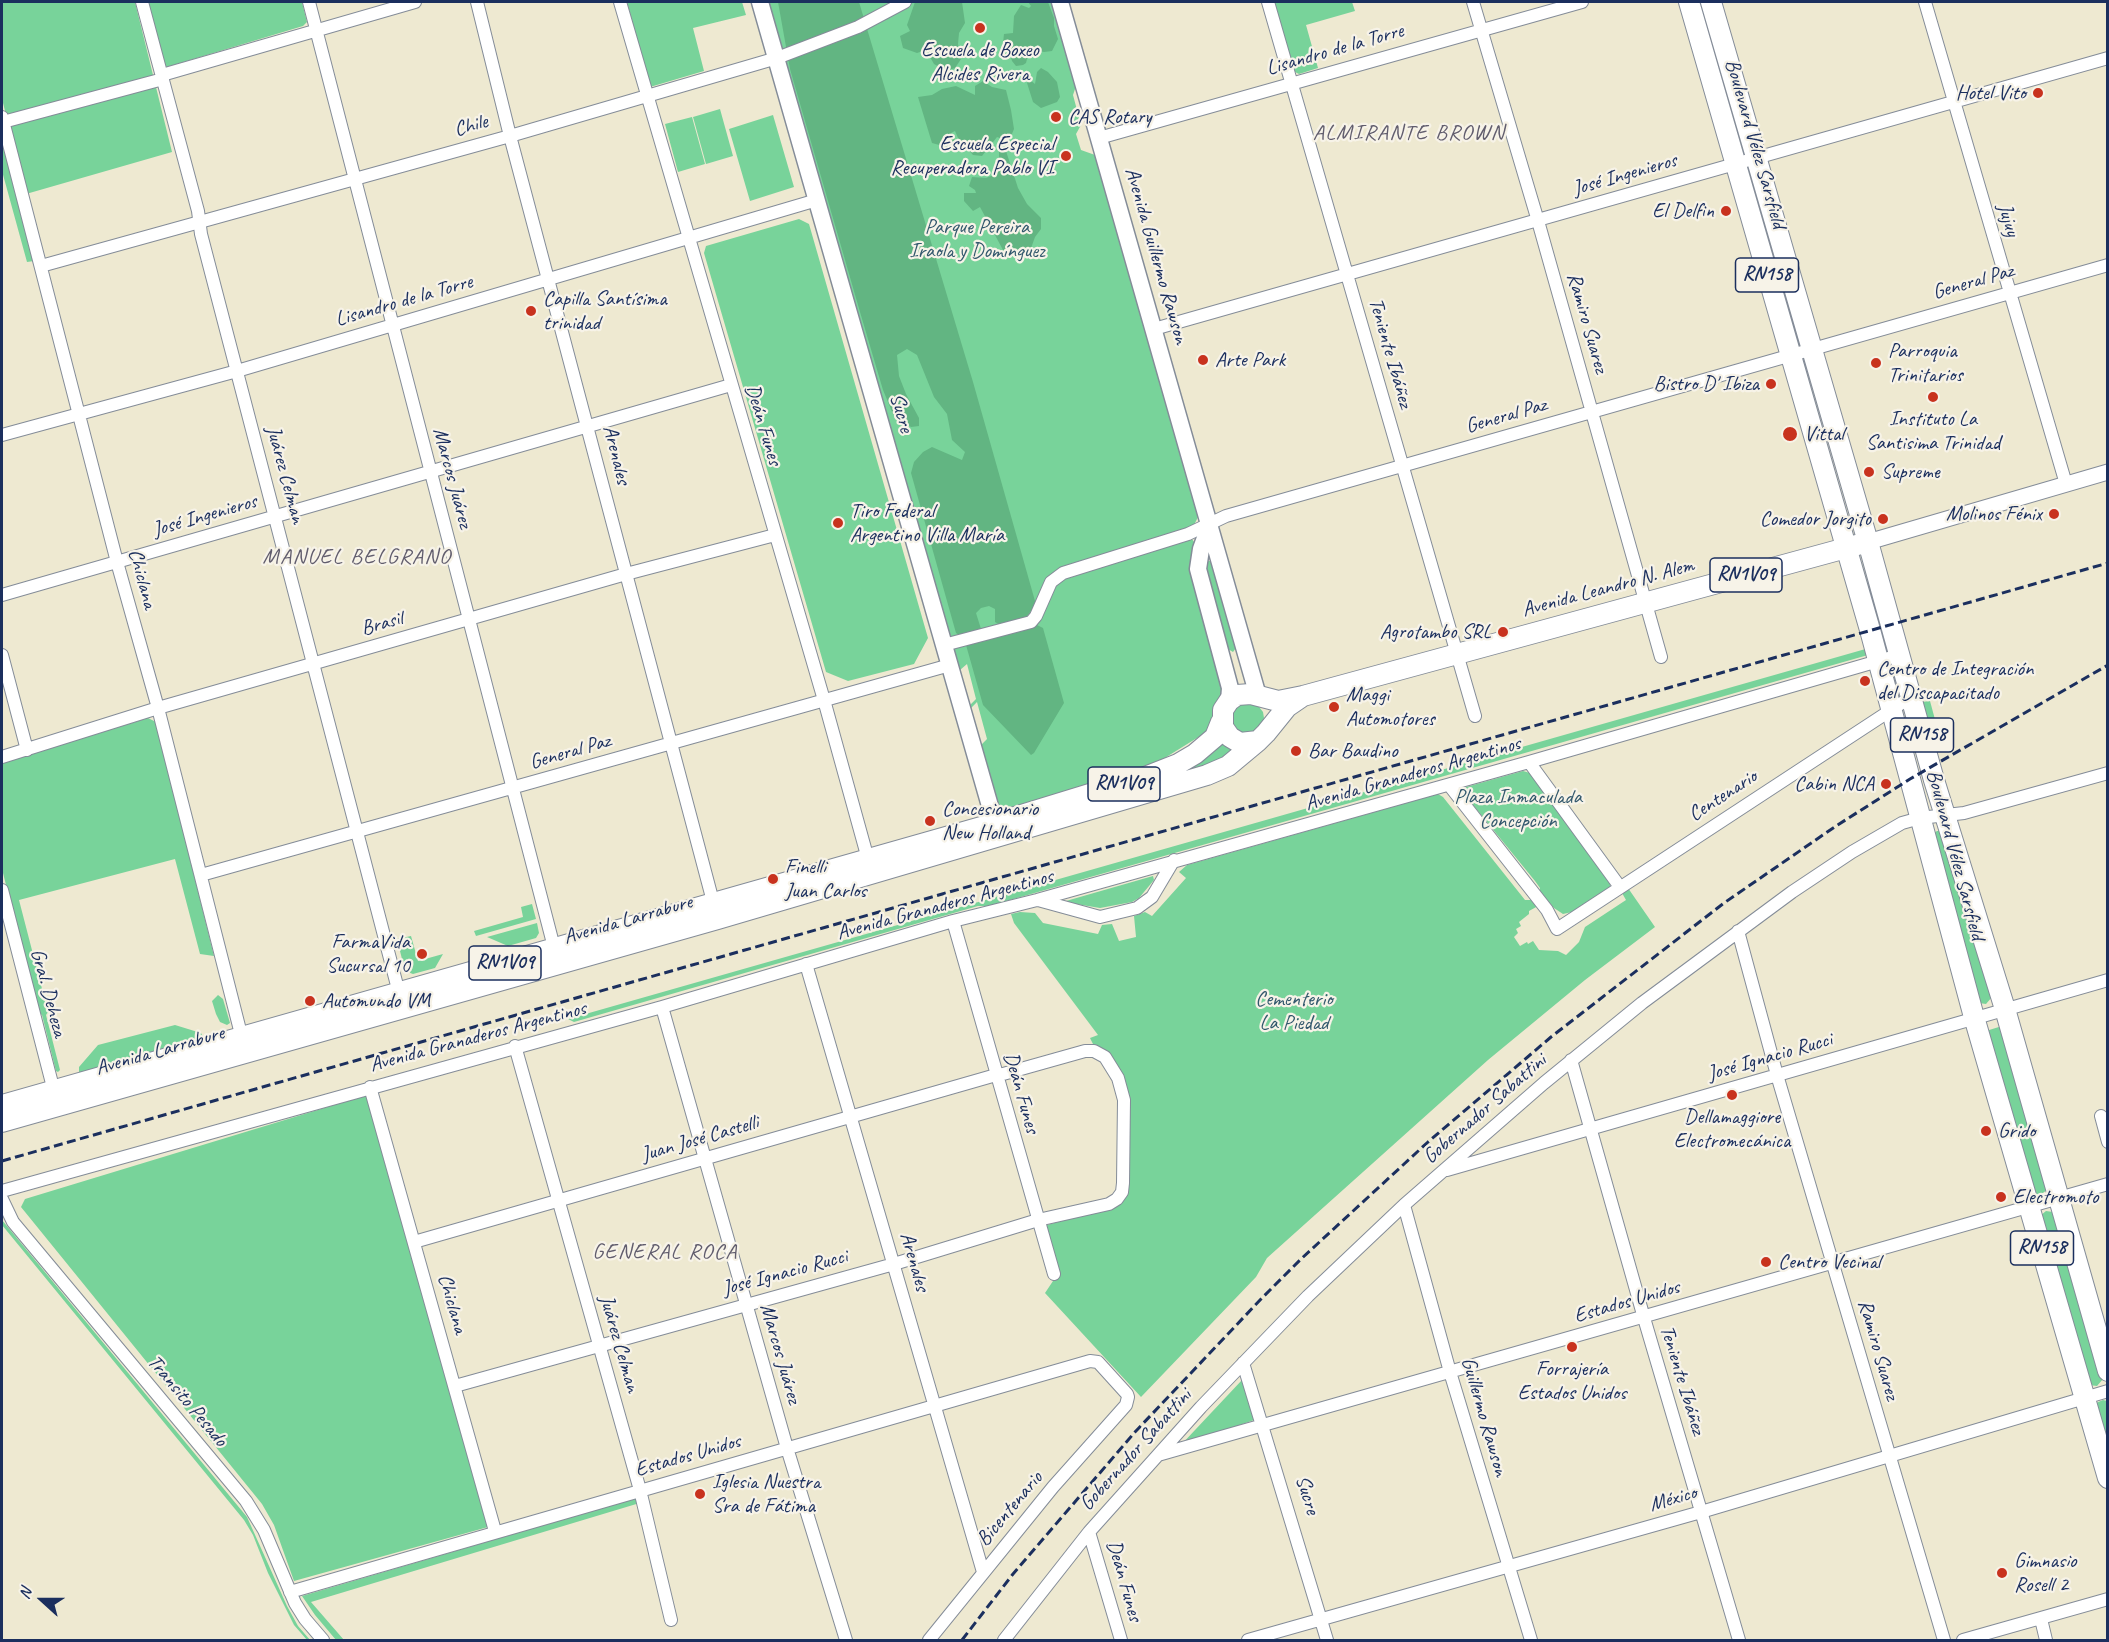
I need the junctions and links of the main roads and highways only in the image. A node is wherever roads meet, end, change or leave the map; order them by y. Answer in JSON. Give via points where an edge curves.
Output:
{"nodes":[{"id":1,"x":760,"y":2,"type":"edge"},
{"id":2,"x":1060,"y":2,"type":"edge"},
{"id":3,"x":1689,"y":2,"type":"edge"},
{"id":4,"x":1711,"y":2,"type":"edge"},
{"id":5,"x":1210,"y":524,"type":"junction"},
{"id":6,"x":1868,"y":542,"type":"junction"},
{"id":7,"x":1846,"y":548,"type":"junction"},
{"id":8,"x":1258,"y":696,"type":"junction"},
{"id":9,"x":1303,"y":696,"type":"junction"},
{"id":10,"x":1229,"y":701,"type":"junction"},
{"id":11,"x":1221,"y":722,"type":"junction"},
{"id":12,"x":1264,"y":734,"type":"junction"},
{"id":13,"x":997,"y":830,"type":"junction"},
{"id":14,"x":715,"y":911,"type":"junction"},
{"id":15,"x":556,"y":956,"type":"junction"},
{"id":16,"x":244,"y":1044,"type":"junction"},
{"id":17,"x":56,"y":1098,"type":"junction"},
{"id":18,"x":2,"y":1105,"type":"edge"},
{"id":19,"x":2,"y":1122,"type":"edge"},
{"id":20,"x":2108,"y":1371,"type":"edge"},
{"id":21,"x":2108,"y":1478,"type":"edge"}],
"edges":[{"from":1,"to":13,"type":"main road","name":"Sucre"},
{"from":2,"to":5,"type":"main road","name":"Avenida Guillermo Rawson"},
{"from":3,"to":7,"type":"main road","name":"Boulevard Vélez Sarsfield","number":"RN158"},
{"from":4,"to":6,"type":"main road","name":"Boulevard Vélez Sarsfield","number":"RN158"},
{"from":5,"to":8,"type":"main road","name":"Avenida Guillermo Rawson"},
{"from":5,"to":10,"type":"main road","via":[[1198,569],[1230,688]]},
{"from":6,"to":7,"type":"main road","name":"Avenida Leandro N. Alem","number":"RN1V09"},
{"from":6,"to":20,"type":"main road","name":"Boulevard Vélez Sarsfield","number":"RN158"},
{"from":7,"to":9,"type":"main road","name":"Avenida Leandro N. Alem","number":"RN1V09"},
{"from":7,"to":21,"type":"main road","name":"Boulevard Vélez Sarsfield","number":"RN158","via":[[1974,1017]]},
{"from":8,"to":9,"type":"main road","name":"Avenida Leandro N. Alem","number":"RN1V09","via":[[1278,701]]},
{"from":8,"to":10,"type":"main road","number":"RN1V09","via":[[1244,693]]},
{"from":8,"to":12,"type":"main road","via":[[1268,706],[1271,720]]},
{"from":9,"to":12,"type":"main road","number":"RN1V09","via":[[1287,707]]},
{"from":10,"to":11,"type":"main road","number":"RN1V09"},
{"from":11,"to":12,"type":"main road","via":[[1234,741],[1246,743]]},
{"from":11,"to":13,"type":"main road","name":"Avenida Larrabure","number":"RN1V09","via":[[1204,748],[1178,764]]},
{"from":12,"to":13,"type":"main road","name":"Avenida Larrabure","number":"RN1V09","via":[[1228,766],[1207,775]]},
{"from":13,"to":14,"type":"main road","name":"Avenida Larrabure","number":"RN1V09"},
{"from":13,"to":14,"type":"main road","name":"Avenida Larrabure","number":"RN1V09","via":[[868,859]]},
{"from":14,"to":15,"type":"main road","name":"Avenida Larrabure","number":"RN1V09"},
{"from":15,"to":16,"type":"main road","name":"Avenida Larrabure","number":"RN1V09"},
{"from":15,"to":16,"type":"main road","name":"Avenida Larrabure","number":"RN1V09","via":[[399,993]]},
{"from":16,"to":17,"type":"main road","name":"Avenida Larrabure","number":"RN1V09"},
{"from":17,"to":18,"type":"main road","name":"Avenida Larrabure","number":"RN1V09"},
{"from":17,"to":19,"type":"main road","name":"Avenida Larrabure","number":"RN1V09"}]}
